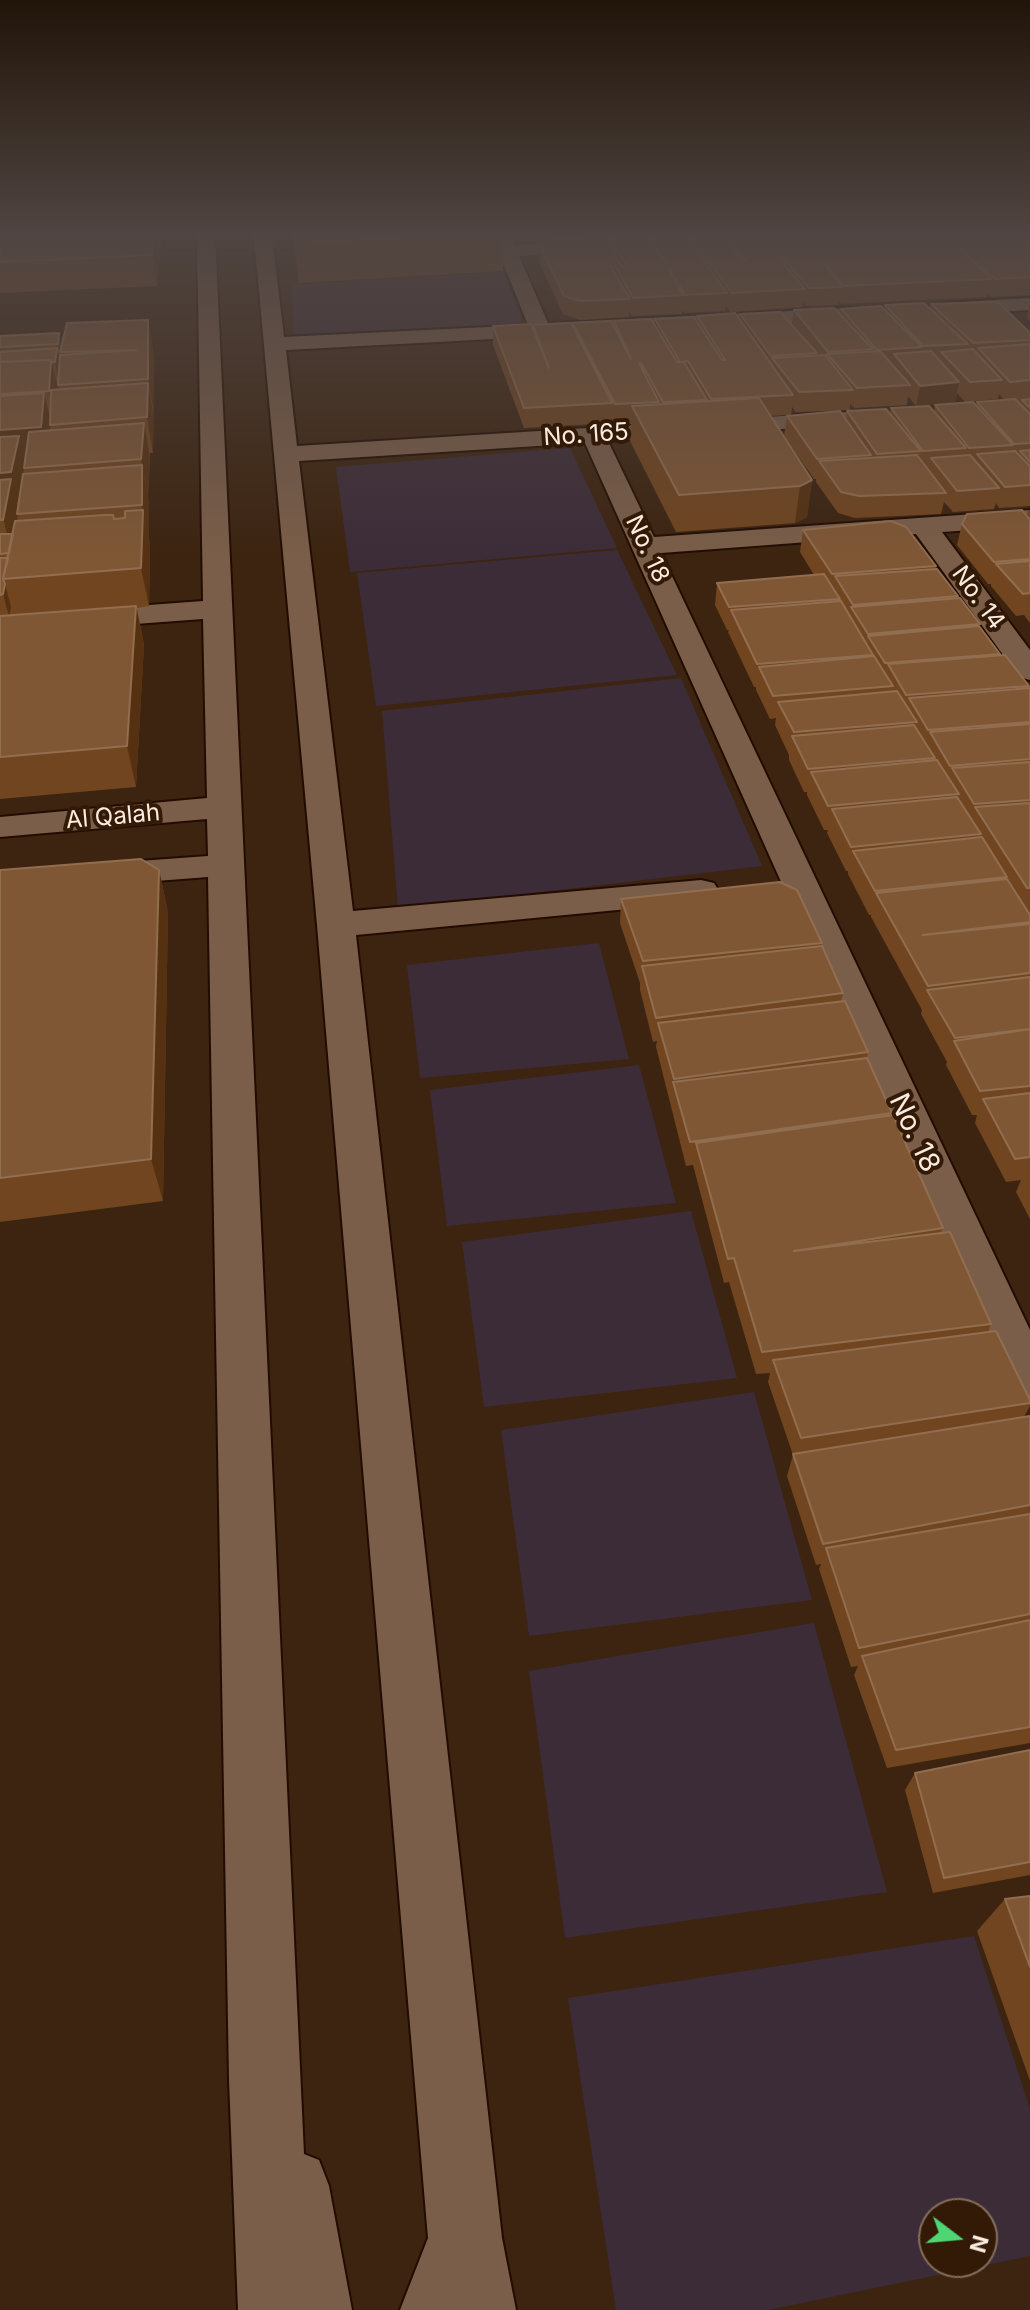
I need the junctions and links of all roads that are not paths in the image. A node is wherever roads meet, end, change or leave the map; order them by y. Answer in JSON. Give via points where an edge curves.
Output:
{"nodes":[{"id":1,"x":209,"y":344,"type":"edge"},
{"id":2,"x":275,"y":344,"type":"joint"},
{"id":3,"x":279,"y":344,"type":"edge"},
{"id":4,"x":874,"y":418,"type":"edge"},
{"id":5,"x":593,"y":434,"type":"junction"},
{"id":6,"x":286,"y":454,"type":"junction"},
{"id":7,"x":1030,"y":518,"type":"edge"},
{"id":8,"x":924,"y":526,"type":"junction"},
{"id":9,"x":646,"y":546,"type":"junction"},
{"id":10,"x":217,"y":609,"type":"junction"},
{"id":11,"x":0,"y":625,"type":"edge"},
{"id":12,"x":1027,"y":661,"type":"edge"},
{"id":13,"x":226,"y":807,"type":"junction"},
{"id":14,"x":54,"y":822,"type":"junction"},
{"id":15,"x":0,"y":827,"type":"edge"},
{"id":16,"x":228,"y":865,"type":"junction"},
{"id":17,"x":45,"y":878,"type":"junction"},
{"id":18,"x":0,"y":882,"type":"edge"},
{"id":19,"x":768,"y":885,"type":"junction"},
{"id":20,"x":336,"y":925,"type":"junction"},
{"id":21,"x":1030,"y":1383,"type":"edge"},
{"id":22,"x":264,"y":2080,"type":"junction"},
{"id":23,"x":465,"y":2238,"type":"junction"},
{"id":24,"x":276,"y":2310,"type":"edge"},
{"id":25,"x":314,"y":2310,"type":"edge"},
{"id":26,"x":438,"y":2310,"type":"edge"},
{"id":27,"x":478,"y":2310,"type":"edge"}],
"edges":[{"from":1,"to":10,"type":"street"},
{"from":2,"to":3,"type":"street"},
{"from":2,"to":6,"type":"street"},
{"from":4,"to":5,"type":"street","name":"No. 165"},
{"from":5,"to":6,"type":"street","name":"No. 165"},
{"from":5,"to":9,"type":"street","name":"No. 18"},
{"from":6,"to":20,"type":"street"},
{"from":7,"to":8,"type":"street"},
{"from":8,"to":9,"type":"street"},
{"from":8,"to":12,"type":"street","name":"No. 14"},
{"from":9,"to":19,"type":"street","name":"No. 18"},
{"from":10,"to":11,"type":"street"},
{"from":10,"to":13,"type":"street"},
{"from":13,"to":14,"type":"street","name":"Al Qalah"},
{"from":13,"to":16,"type":"street"},
{"from":14,"to":15,"type":"street","name":"Al Qalah"},
{"from":14,"to":17,"type":"street","via":[[133,829],[141,837],[120,852],[73,862]]},
{"from":16,"to":17,"type":"street"},
{"from":16,"to":22,"type":"street"},
{"from":17,"to":18,"type":"street"},
{"from":19,"to":20,"type":"street"},
{"from":19,"to":21,"type":"street","name":"No. 18"},
{"from":20,"to":23,"type":"street"},
{"from":22,"to":24,"type":"street"},
{"from":22,"to":25,"type":"street","via":[[295,2192]]},
{"from":23,"to":26,"type":"street"},
{"from":23,"to":27,"type":"street"}]}
